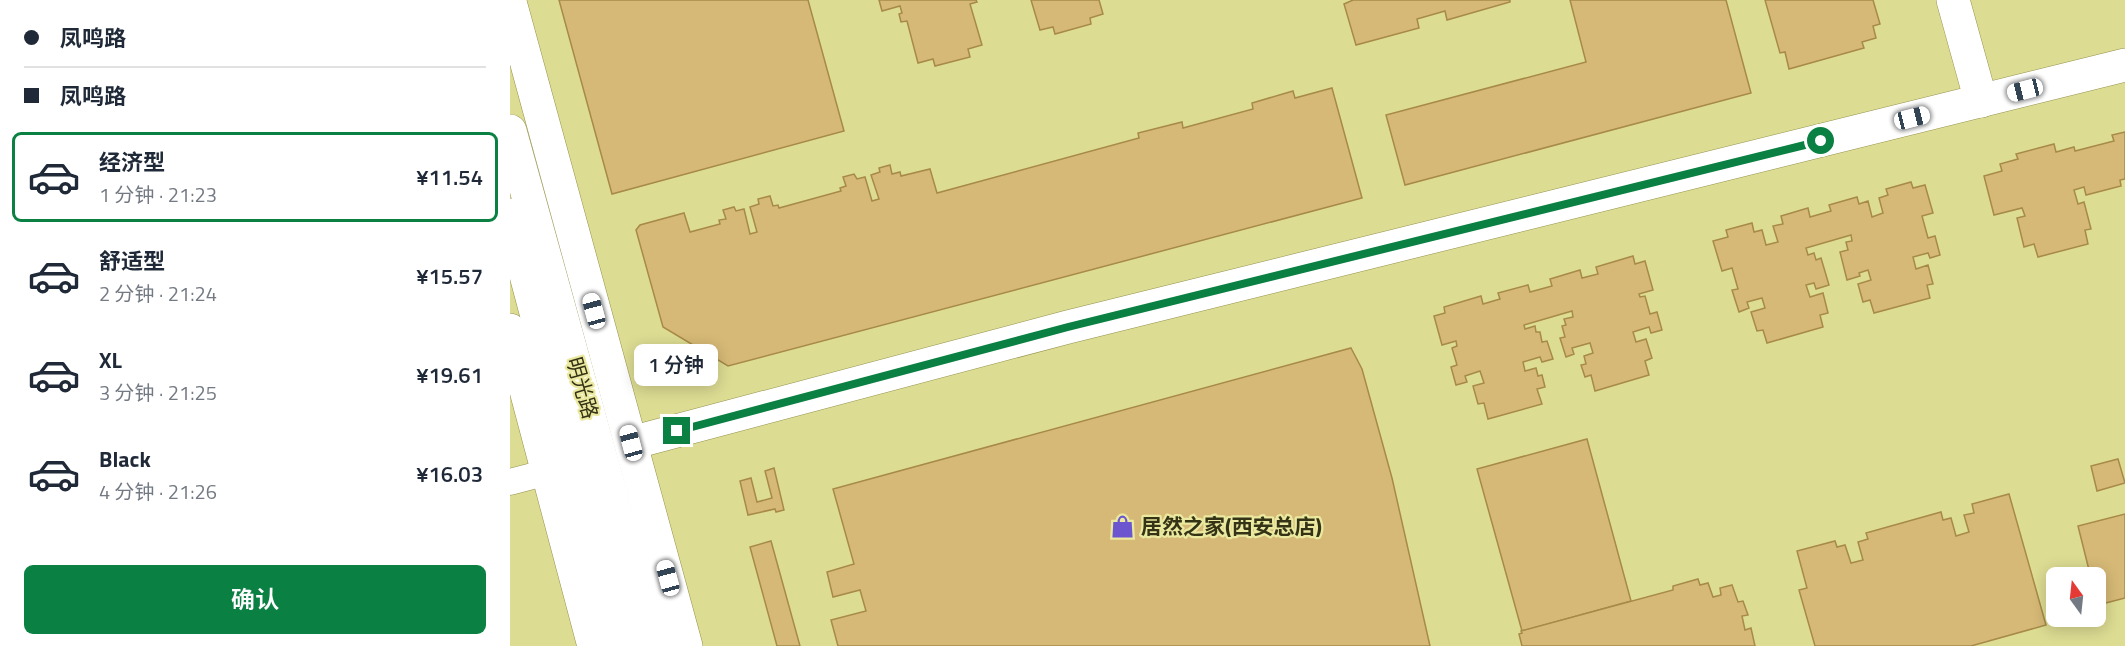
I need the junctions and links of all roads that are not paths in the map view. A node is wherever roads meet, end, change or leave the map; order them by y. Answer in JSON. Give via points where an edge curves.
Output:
{"nodes":[{"id":1,"x":1953,"y":0,"type":"edge"},
{"id":2,"x":510,"y":2,"type":"edge"},
{"id":3,"x":2125,"y":65,"type":"edge"},
{"id":4,"x":1980,"y":101,"type":"junction"},
{"id":5,"x":510,"y":130,"type":"edge"},
{"id":6,"x":510,"y":215,"type":"edge"},
{"id":7,"x":510,"y":330,"type":"edge"},
{"id":8,"x":631,"y":443,"type":"junction"},
{"id":9,"x":548,"y":472,"type":"junction"},
{"id":10,"x":510,"y":482,"type":"edge"},
{"id":11,"x":594,"y":646,"type":"edge"},
{"id":12,"x":625,"y":646,"type":"edge"},
{"id":13,"x":653,"y":646,"type":"edge"},
{"id":14,"x":686,"y":646,"type":"edge"}],
"edges":[{"from":1,"to":4,"type":"main road"},
{"from":2,"to":8,"type":"main road"},
{"from":3,"to":4,"type":"main road"},
{"from":4,"to":8,"type":"main road","via":[[1080,324]]},
{"from":5,"to":13,"type":"main road","name":"明光路"},
{"from":6,"to":12,"type":"main road","name":"明光路"},
{"from":7,"to":9,"type":"main road"},
{"from":8,"to":14,"type":"main road"},
{"from":9,"to":10,"type":"street"},
{"from":9,"to":11,"type":"main road"}]}
